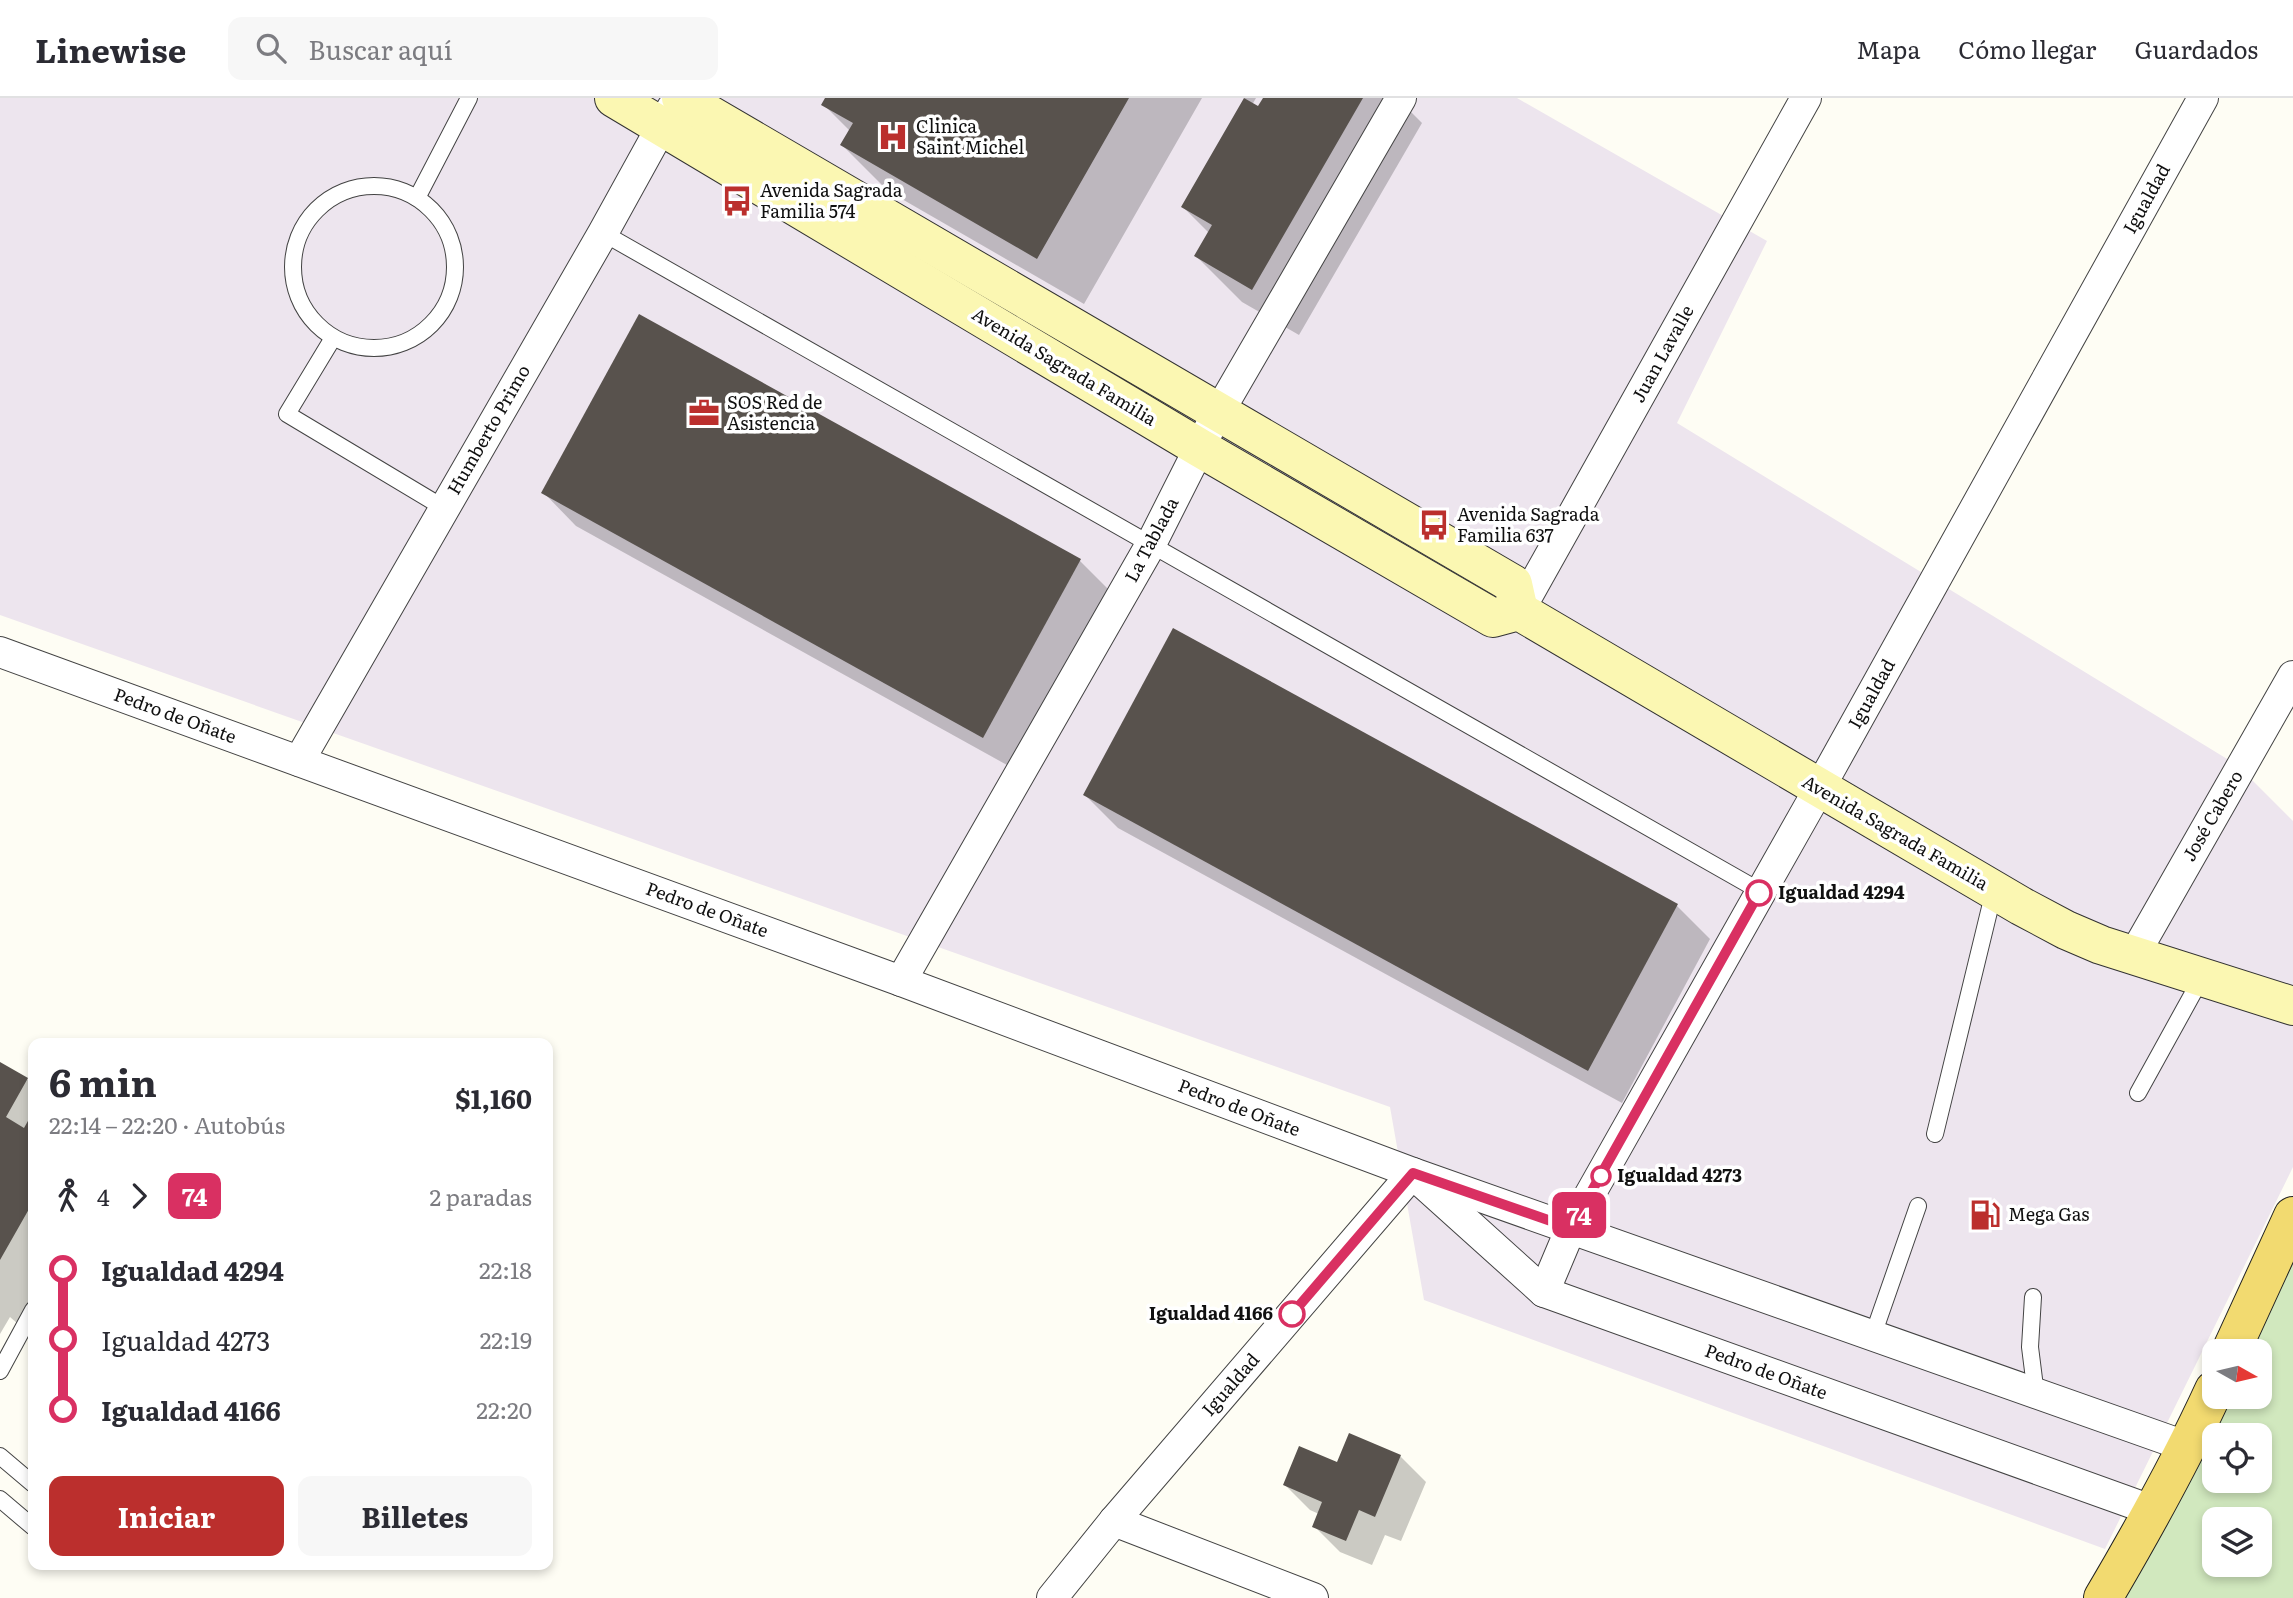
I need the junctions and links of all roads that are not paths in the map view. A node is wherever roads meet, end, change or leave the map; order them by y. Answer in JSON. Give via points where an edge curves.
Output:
{"nodes":[{"id":1,"x":469,"y":98,"type":"edge"},
{"id":2,"x":614,"y":98,"type":"edge"},
{"id":3,"x":1401,"y":98,"type":"edge"},
{"id":4,"x":1806,"y":98,"type":"edge"},
{"id":5,"x":2203,"y":98,"type":"edge"},
{"id":6,"x":674,"y":107,"type":"edge"},
{"id":7,"x":416,"y":198,"type":"junction"},
{"id":8,"x":603,"y":233,"type":"junction"},
{"id":9,"x":333,"y":338,"type":"junction"},
{"id":10,"x":1218,"y":412,"type":"junction"},
{"id":11,"x":1200,"y":448,"type":"junction"},
{"id":12,"x":444,"y":508,"type":"junction"},
{"id":13,"x":1150,"y":546,"type":"junction"},
{"id":14,"x":1519,"y":611,"type":"junction"},
{"id":15,"x":0,"y":652,"type":"edge"},
{"id":16,"x":2293,"y":676,"type":"edge"},
{"id":17,"x":299,"y":761,"type":"junction"},
{"id":18,"x":1819,"y":789,"type":"junction"},
{"id":19,"x":1760,"y":891,"type":"junction"},
{"id":20,"x":1994,"y":891,"type":"junction"},
{"id":21,"x":2134,"y":956,"type":"junction"},
{"id":22,"x":2202,"y":977,"type":"junction"},
{"id":23,"x":901,"y":981,"type":"junction"},
{"id":24,"x":2293,"y":1006,"type":"edge"},
{"id":25,"x":2138,"y":1093,"type":"dead end"},
{"id":26,"x":1935,"y":1134,"type":"dead end"},
{"id":27,"x":1413,"y":1173,"type":"junction"},
{"id":28,"x":1918,"y":1206,"type":"dead end"},
{"id":29,"x":2293,"y":1216,"type":"edge"},
{"id":30,"x":1571,"y":1228,"type":"junction"},
{"id":31,"x":1544,"y":1292,"type":"junction"},
{"id":32,"x":2033,"y":1297,"type":"dead end"},
{"id":33,"x":28,"y":1319,"type":"edge"},
{"id":34,"x":1873,"y":1335,"type":"junction"},
{"id":35,"x":2237,"y":1339,"type":"edge"},
{"id":36,"x":0,"y":1371,"type":"edge"},
{"id":37,"x":2036,"y":1395,"type":"junction"},
{"id":38,"x":2205,"y":1409,"type":"edge"},
{"id":39,"x":2188,"y":1447,"type":"junction"},
{"id":40,"x":0,"y":1456,"type":"edge"},
{"id":41,"x":28,"y":1480,"type":"edge"},
{"id":42,"x":0,"y":1499,"type":"edge"},
{"id":43,"x":2154,"y":1511,"type":"junction"},
{"id":44,"x":1114,"y":1521,"type":"junction"},
{"id":45,"x":28,"y":1523,"type":"edge"},
{"id":46,"x":1052,"y":1598,"type":"edge"},
{"id":47,"x":1313,"y":1598,"type":"edge"},
{"id":48,"x":2102,"y":1598,"type":"edge"}],
"edges":[{"from":1,"to":7,"type":"lane"},
{"from":2,"to":6,"type":"main road","name":"Avenida Sagrada Familia"},
{"from":3,"to":10,"type":"street","name":"La Tablada"},
{"from":4,"to":14,"type":"street","name":"Juan Lavalle"},
{"from":5,"to":18,"type":"street","name":"Igualdad"},
{"from":6,"to":8,"type":"street","name":"Humberto Primo"},
{"from":6,"to":10,"type":"main road","name":"Avenida Sagrada Familia"},
{"from":6,"to":11,"type":"main road","name":"Avenida Sagrada Familia"},
{"from":7,"to":9,"type":"lane","via":[[438,216],[451,241],[456,270],[450,297],[435,321],[414,339],[387,348],[359,348]]},
{"from":7,"to":9,"type":"lane","via":[[393,188],[368,186],[343,192],[321,206],[305,225],[295,249],[293,275],[300,300],[313,321]]},
{"from":8,"to":12,"type":"street","name":"Humberto Primo"},
{"from":8,"to":13,"type":"lane"},
{"from":9,"to":12,"type":"lane","via":[[287,414]]},
{"from":10,"to":11,"type":"street","name":"La Tablada"},
{"from":10,"to":14,"type":"main road","name":"Avenida Sagrada Familia","via":[[1513,584]]},
{"from":11,"to":13,"type":"street","name":"La Tablada"},
{"from":11,"to":14,"type":"main road","name":"Avenida Sagrada Familia","via":[[1493,618]]},
{"from":12,"to":17,"type":"street","name":"Humberto Primo"},
{"from":13,"to":19,"type":"lane"},
{"from":13,"to":23,"type":"street","name":"La Tablada"},
{"from":14,"to":18,"type":"main road","name":"Avenida Sagrada Familia"},
{"from":15,"to":17,"type":"street","name":"Pedro de Oñate"},
{"from":16,"to":21,"type":"street","name":"José Cabero"},
{"from":17,"to":23,"type":"street","name":"Pedro de Oñate"},
{"from":18,"to":19,"type":"street","name":"Igualdad"},
{"from":18,"to":20,"type":"main road","name":"Avenida Sagrada Familia"},
{"from":19,"to":30,"type":"street","name":"Igualdad"},
{"from":20,"to":21,"type":"main road","name":"Avenida Sagrada Familia","via":[[2066,930]]},
{"from":20,"to":26,"type":"lane"},
{"from":21,"to":22,"type":"main road","name":"Avenida Sagrada Familia"},
{"from":22,"to":24,"type":"main road","name":"Avenida Sagrada Familia"},
{"from":22,"to":25,"type":"lane"},
{"from":23,"to":27,"type":"street","name":"Pedro de Oñate"},
{"from":27,"to":30,"type":"street","name":"Pedro de Oñate"},
{"from":27,"to":31,"type":"street","name":"Pedro de Oñate"},
{"from":27,"to":44,"type":"street","name":"Igualdad"},
{"from":28,"to":34,"type":"lane"},
{"from":29,"to":35,"type":"main road"},
{"from":30,"to":31,"type":"street","name":"Igualdad"},
{"from":30,"to":34,"type":"street","name":"Pedro de Oñate"},
{"from":31,"to":43,"type":"street","name":"Pedro de Oñate"},
{"from":32,"to":37,"type":"lane","via":[[2031,1347]]},
{"from":33,"to":36,"type":"lane"},
{"from":34,"to":37,"type":"street","name":"Pedro de Oñate"},
{"from":37,"to":39,"type":"street","name":"Pedro de Oñate"},
{"from":38,"to":39,"type":"main road"},
{"from":39,"to":43,"type":"main road"},
{"from":40,"to":41,"type":"lane"},
{"from":42,"to":45,"type":"lane"},
{"from":43,"to":48,"type":"main road"},
{"from":44,"to":46,"type":"street","name":"Igualdad"},
{"from":44,"to":47,"type":"street"}]}
